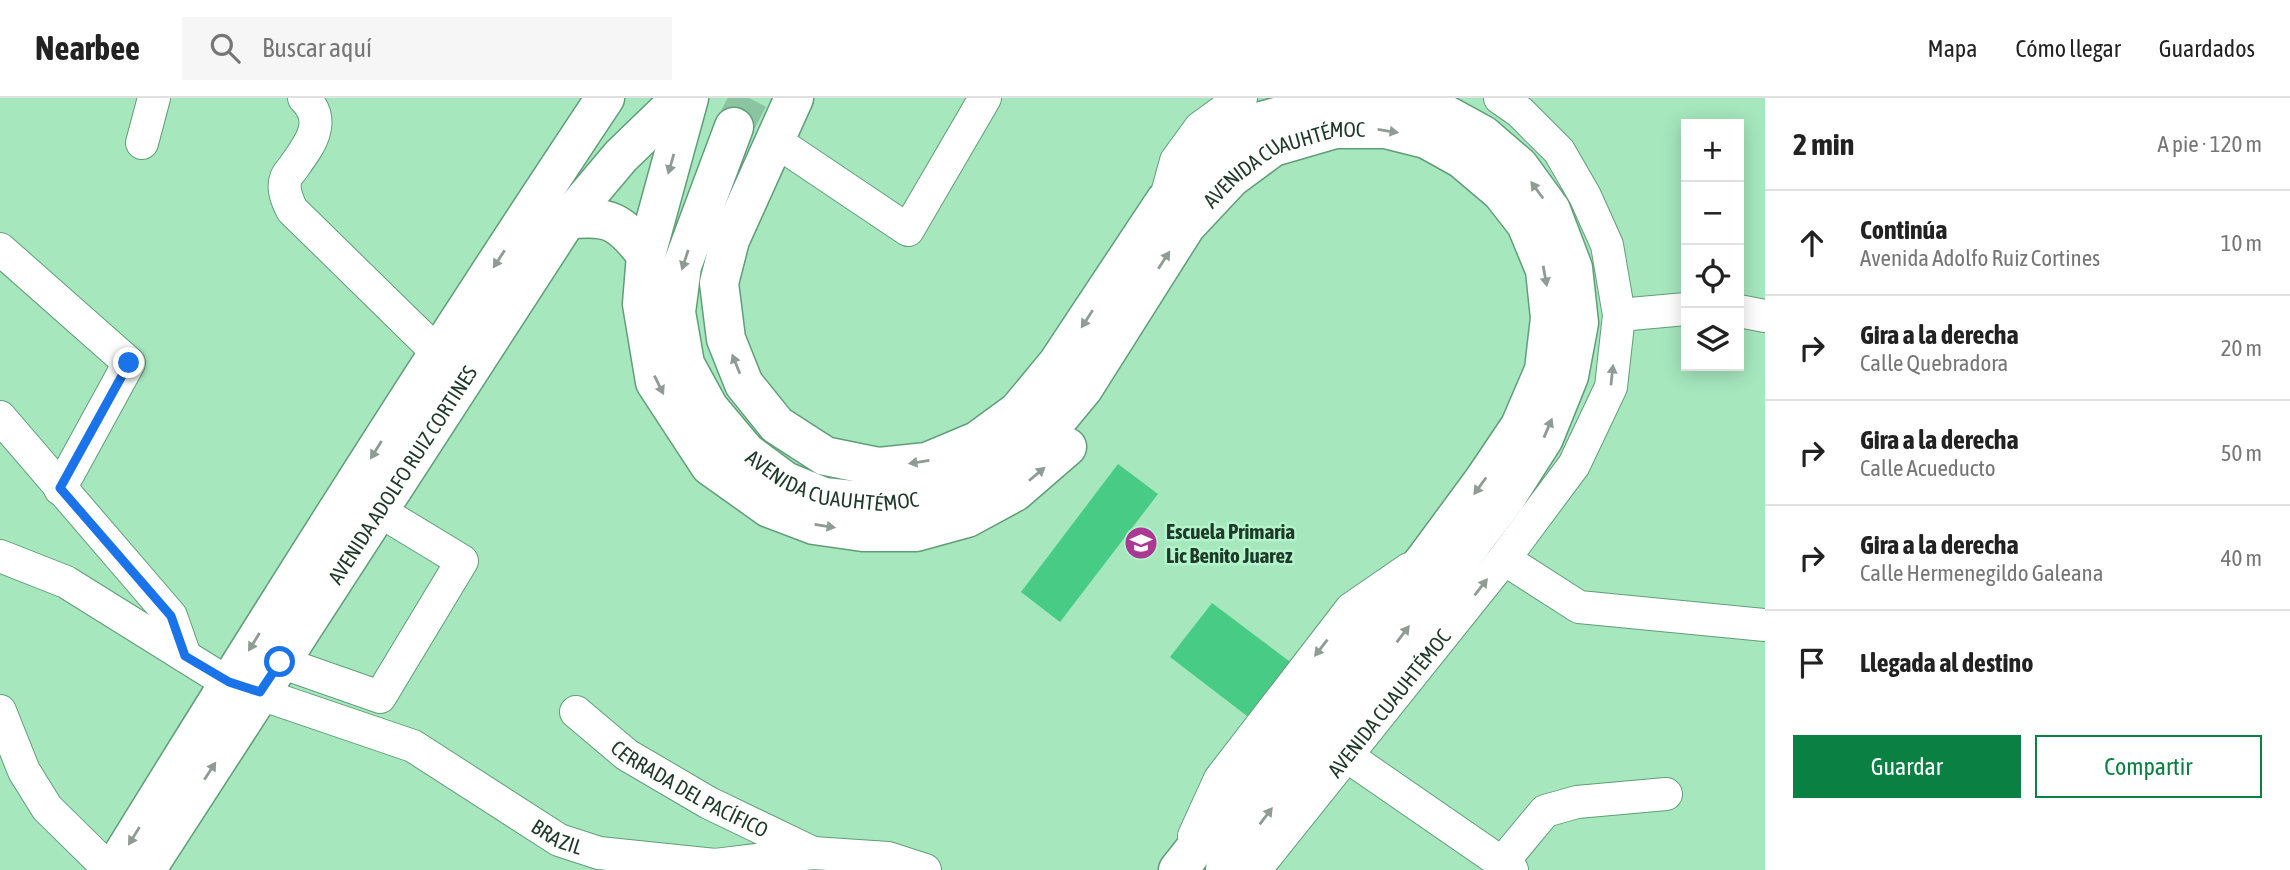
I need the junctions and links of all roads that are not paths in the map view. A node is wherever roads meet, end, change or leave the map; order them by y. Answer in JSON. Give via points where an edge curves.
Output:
{"nodes":[{"id":1,"x":154,"y":98,"type":"edge"},
{"id":2,"x":304,"y":98,"type":"edge"},
{"id":3,"x":605,"y":98,"type":"edge"},
{"id":4,"x":681,"y":98,"type":"edge"},
{"id":5,"x":689,"y":98,"type":"edge"},
{"id":6,"x":794,"y":98,"type":"edge"},
{"id":7,"x":985,"y":98,"type":"edge"},
{"id":8,"x":1239,"y":98,"type":"edge"},
{"id":9,"x":1516,"y":103,"type":"edge"},
{"id":10,"x":734,"y":127,"type":"tunnel mouth"},
{"id":11,"x":774,"y":140,"type":"junction"},
{"id":12,"x":142,"y":143,"type":"dead end"},
{"id":13,"x":1165,"y":201,"type":"junction"},
{"id":14,"x":567,"y":219,"type":"junction"},
{"id":15,"x":0,"y":249,"type":"edge"},
{"id":16,"x":646,"y":255,"type":"junction"},
{"id":17,"x":1681,"y":309,"type":"edge"},
{"id":18,"x":1744,"y":312,"type":"edge"},
{"id":19,"x":1619,"y":315,"type":"junction"},
{"id":20,"x":1765,"y":316,"type":"edge"},
{"id":21,"x":1127,"y":317,"type":"junction"},
{"id":22,"x":438,"y":353,"type":"junction"},
{"id":23,"x":0,"y":417,"type":"edge"},
{"id":24,"x":60,"y":488,"type":"junction"},
{"id":25,"x":378,"y":510,"type":"junction"},
{"id":26,"x":0,"y":556,"type":"edge"},
{"id":27,"x":1504,"y":559,"type":"junction"},
{"id":28,"x":1765,"y":625,"type":"edge"},
{"id":29,"x":185,"y":656,"type":"junction"},
{"id":30,"x":256,"y":679,"type":"junction"},
{"id":31,"x":0,"y":712,"type":"edge"},
{"id":32,"x":576,"y":712,"type":"dead end"},
{"id":33,"x":1347,"y":756,"type":"junction"},
{"id":34,"x":1666,"y":794,"type":"dead end"},
{"id":35,"x":813,"y":853,"type":"junction"},
{"id":36,"x":1506,"y":867,"type":"edge"},
{"id":37,"x":719,"y":868,"type":"edge"},
{"id":38,"x":111,"y":870,"type":"edge"},
{"id":39,"x":146,"y":870,"type":"edge"},
{"id":40,"x":925,"y":870,"type":"edge"},
{"id":41,"x":1178,"y":870,"type":"edge"},
{"id":42,"x":1225,"y":870,"type":"edge"},
{"id":43,"x":1255,"y":870,"type":"edge"}],
"edges":[{"from":1,"to":12,"type":"street"},
{"from":2,"to":22,"type":"street","via":[[317,120],[313,141],[286,178],[285,195],[292,210]]},
{"from":3,"to":22,"type":"main road","name":"AVENIDA ADOLFO RUIZ CORTINES","one_way":true},
{"from":4,"to":14,"type":"main road","name":"AVENIDA ADOLFO RUIZ CORTINES","via":[[621,156]]},
{"from":5,"to":16,"type":"main road","one_way":true},
{"from":6,"to":11,"type":"main road","name":"AVENIDA CUAUHTÉMOC"},
{"from":7,"to":11,"type":"street","via":[[908,230]]},
{"from":8,"to":13,"type":"street","name":"AVENIDA CUAUHTÉMOC","via":[[1200,128],[1176,160]]},
{"from":9,"to":19,"type":"street","name":"AVENIDA CUAUHTÉMOC","via":[[1559,152],[1585,196],[1607,245]]},
{"from":10,"to":21,"type":"main road","name":"AVENIDA CUAUHTÉMOC","one_way":true,"via":[[682,266],[676,312],[685,364],[709,408],[746,452],[785,481],[824,497],[881,503],[939,496],[995,473],[1045,435],[1083,389]]},
{"from":13,"to":11,"type":"main road","name":"AVENIDA CUAUHTÉMOC","one_way":true,"via":[[1056,364],[1018,411],[977,441],[927,462],[878,467],[825,456],[777,425],[744,384],[726,339],[719,283],[730,240]]},
{"from":42,"to":13,"type":"main road","name":"AVENIDA CUAUHTÉMOC","one_way":true,"via":[[1506,498],[1544,438],[1569,376],[1579,323],[1573,268],[1551,210],[1519,166],[1483,135],[1441,112],[1396,99],[1336,101],[1261,121],[1215,152]]},
{"from":14,"to":16,"type":"main road","via":[[596,216],[626,229]]},
{"from":14,"to":25,"type":"main road","name":"AVENIDA ADOLFO RUIZ CORTINES"},
{"from":15,"to":24,"type":"street","via":[[129,363]]},
{"from":16,"to":21,"type":"main road","one_way":true,"via":[[642,304],[655,382],[710,466],[769,508],[814,525],[863,533],[916,532],[967,518],[1015,492],[1063,453],[1103,401]]},
{"from":17,"to":19,"type":"street"},
{"from":18,"to":20,"type":"street"},
{"from":27,"to":19,"type":"street","name":"AVENIDA CUAUHTÉMOC","one_way":true,"via":[[1574,465],[1611,387]]},
{"from":21,"to":41,"type":"main road","name":"AVENIDA CUAUHTÉMOC","one_way":true,"via":[[1186,226],[1231,178],[1273,147],[1335,129],[1385,129],[1426,139],[1462,159],[1501,192],[1526,224],[1545,270],[1550,318],[1544,370],[1520,426],[1483,481]]},
{"from":22,"to":30,"type":"main road","name":"AVENIDA ADOLFO RUIZ CORTINES","one_way":true},
{"from":23,"to":24,"type":"street"},
{"from":24,"to":29,"type":"street","via":[[171,616]]},
{"from":25,"to":30,"type":"main road","name":"AVENIDA ADOLFO RUIZ CORTINES"},
{"from":25,"to":30,"type":"street","via":[[462,561],[380,697]]},
{"from":26,"to":29,"type":"street","via":[[66,582]]},
{"from":27,"to":28,"type":"street","via":[[1579,607]]},
{"from":33,"to":27,"type":"street","name":"AVENIDA CUAUHTÉMOC","one_way":true},
{"from":29,"to":30,"type":"street"},
{"from":30,"to":37,"type":"street","name":"BRAZIL","via":[[413,746],[559,840],[599,853]]},
{"from":30,"to":38,"type":"main road","name":"AVENIDA ADOLFO RUIZ CORTINES","one_way":true},
{"from":39,"to":30,"type":"main road","name":"AVENIDA ADOLFO RUIZ CORTINES","one_way":true},
{"from":31,"to":38,"type":"street","via":[[24,771],[47,808]]},
{"from":32,"to":35,"type":"street","name":"CERRADA DEL PACÍFICO","via":[[627,755],[709,803]]},
{"from":33,"to":36,"type":"street"},
{"from":33,"to":43,"type":"street","name":"AVENIDA CUAUHTÉMOC"},
{"from":34,"to":36,"type":"street","via":[[1577,802],[1545,811]]},
{"from":35,"to":37,"type":"street","name":"BRAZIL"},
{"from":35,"to":40,"type":"street","name":"BRAZIL","via":[[888,858]]}]}
